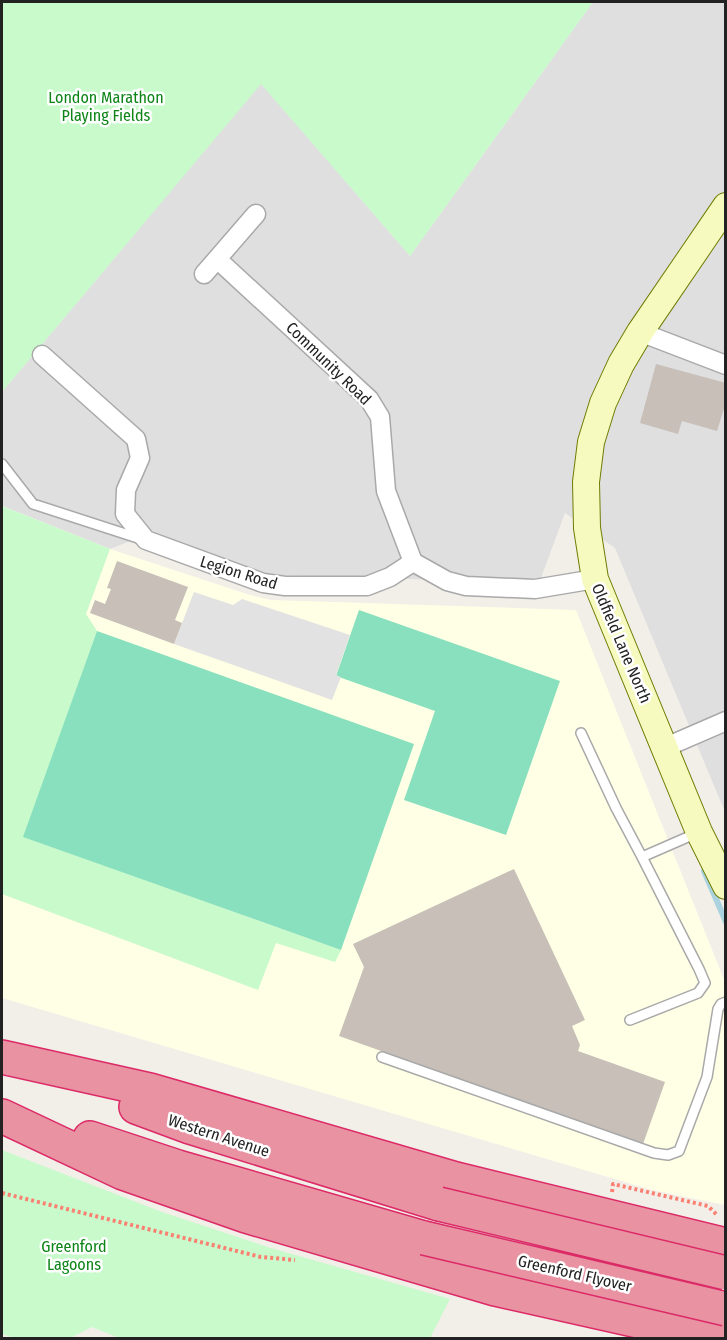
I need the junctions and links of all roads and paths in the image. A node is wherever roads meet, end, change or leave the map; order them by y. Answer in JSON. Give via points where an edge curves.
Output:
{"nodes":[{"id":1,"x":726,"y":206,"type":"edge"},
{"id":2,"x":256,"y":214,"type":"dead end"},
{"id":3,"x":217,"y":259,"type":"junction"},
{"id":4,"x":204,"y":274,"type":"dead end"},
{"id":5,"x":640,"y":332,"type":"junction"},
{"id":6,"x":42,"y":355,"type":"dead end"},
{"id":7,"x":726,"y":365,"type":"edge"},
{"id":8,"x":2,"y":464,"type":"edge"},
{"id":9,"x":146,"y":540,"type":"junction"},
{"id":10,"x":413,"y":562,"type":"junction"},
{"id":11,"x":595,"y":579,"type":"junction"},
{"id":12,"x":726,"y":721,"type":"edge"},
{"id":13,"x":581,"y":733,"type":"dead end"},
{"id":14,"x":666,"y":747,"type":"junction"},
{"id":15,"x":699,"y":832,"type":"junction"},
{"id":16,"x":642,"y":857,"type":"junction"},
{"id":17,"x":726,"y":886,"type":"edge"},
{"id":18,"x":726,"y":1002,"type":"edge"},
{"id":19,"x":630,"y":1020,"type":"dead end"},
{"id":20,"x":382,"y":1057,"type":"dead end"},
{"id":21,"x":2,"y":1059,"type":"edge"},
{"id":22,"x":2,"y":1109,"type":"edge"},
{"id":23,"x":2,"y":1116,"type":"edge"},
{"id":24,"x":2,"y":1193,"type":"edge"},
{"id":25,"x":623,"y":1194,"type":"dead end"},
{"id":26,"x":715,"y":1214,"type":"dead end"},
{"id":27,"x":726,"y":1245,"type":"edge"},
{"id":28,"x":304,"y":1261,"type":"dead end"},
{"id":29,"x":726,"y":1273,"type":"edge"},
{"id":30,"x":726,"y":1309,"type":"edge"},
{"id":31,"x":700,"y":1337,"type":"edge"}],
"edges":[{"from":1,"to":5,"type":"street","name":"Oldfield Lane North"},
{"from":2,"to":3,"type":"street"},
{"from":3,"to":4,"type":"street"},
{"from":3,"to":10,"type":"street","name":"Community Road","via":[[369,399],[380,417],[386,491]]},
{"from":5,"to":7,"type":"street"},
{"from":5,"to":11,"type":"street","name":"Oldfield Lane North","via":[[603,403],[591,442],[586,482],[587,528]]},
{"from":6,"to":9,"type":"street","via":[[136,439],[140,458],[126,490],[125,514]]},
{"from":8,"to":9,"type":"lane","via":[[33,504]]},
{"from":9,"to":10,"type":"street","name":"Legion Road","via":[[263,583],[285,586],[367,586]]},
{"from":10,"to":11,"type":"street","via":[[447,582],[466,586],[535,589]]},
{"from":11,"to":14,"type":"street","name":"Oldfield Lane North"},
{"from":12,"to":14,"type":"street"},
{"from":13,"to":16,"type":"lane"},
{"from":14,"to":15,"type":"street","name":"Oldfield Lane North"},
{"from":15,"to":16,"type":"lane"},
{"from":15,"to":17,"type":"street","name":"Oldfield Lane North"},
{"from":16,"to":19,"type":"lane","via":[[705,983],[698,993]]},
{"from":18,"to":20,"type":"lane","via":[[718,1009],[707,1077],[679,1151],[668,1155]]},
{"from":21,"to":27,"type":"highway","via":[[150,1090],[456,1179]]},
{"from":21,"to":29,"type":"highway","name":"Western Avenue","bridge":true,"via":[[190,1126],[439,1204]]},
{"from":22,"to":30,"type":"highway","name":"Greenford Flyover","bridge":true,"via":[[178,1167],[424,1238]]},
{"from":23,"to":31,"type":"highway","via":[[123,1173],[246,1216],[495,1289]]},
{"from":24,"to":28,"type":"path","via":[[261,1257]]},
{"from":25,"to":26,"type":"path","via":[[611,1192],[613,1184],[708,1206]]}]}
